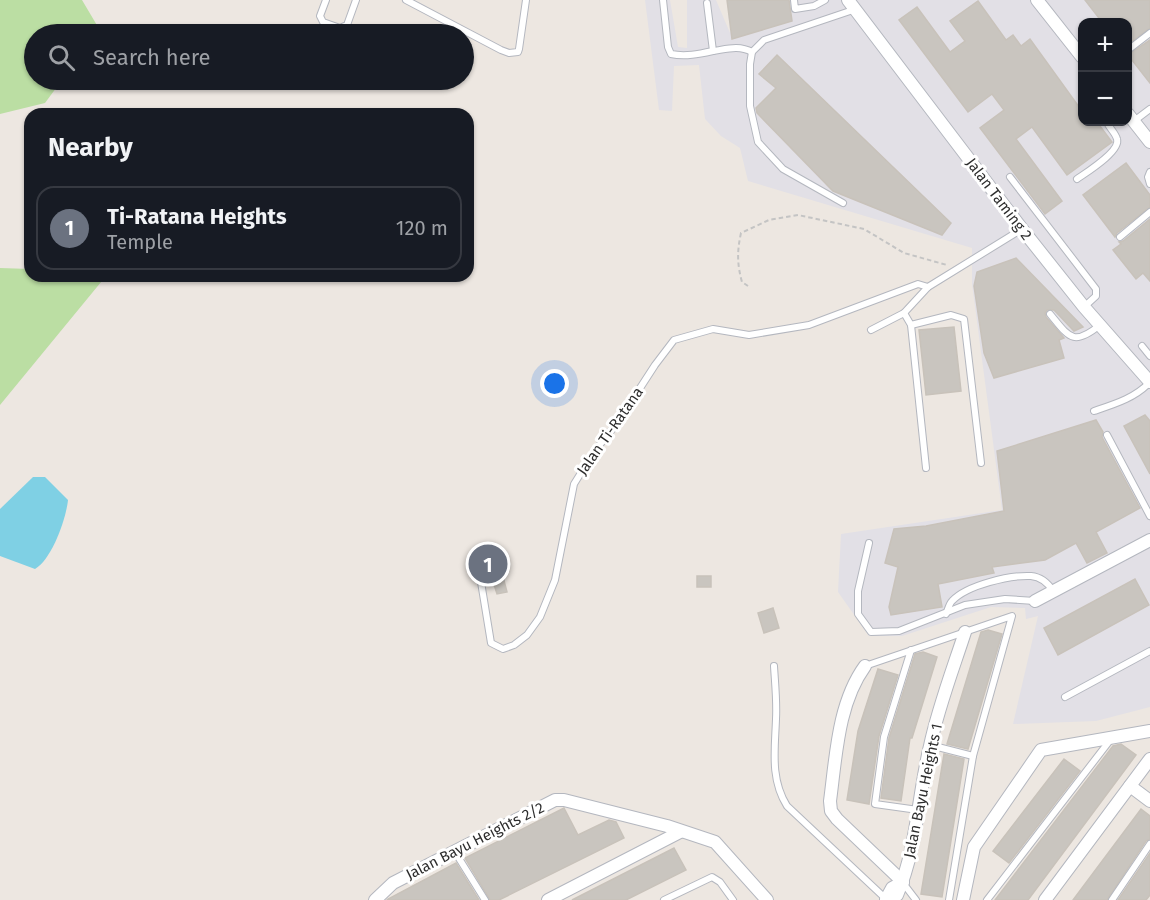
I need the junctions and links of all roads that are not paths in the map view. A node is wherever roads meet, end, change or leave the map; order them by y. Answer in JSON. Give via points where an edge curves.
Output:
{"nodes":[{"id":1,"x":326,"y":0,"type":"edge"},
{"id":2,"x":356,"y":0,"type":"edge"},
{"id":3,"x":406,"y":0,"type":"edge"},
{"id":4,"x":526,"y":0,"type":"edge"},
{"id":5,"x":663,"y":0,"type":"edge"},
{"id":6,"x":794,"y":0,"type":"edge"},
{"id":7,"x":825,"y":0,"type":"edge"},
{"id":8,"x":1037,"y":0,"type":"edge"},
{"id":9,"x":707,"y":3,"type":"dead end"},
{"id":10,"x":852,"y":4,"type":"edge"},
{"id":11,"x":329,"y":24,"type":"edge"},
{"id":12,"x":347,"y":24,"type":"edge"},
{"id":13,"x":452,"y":24,"type":"edge"},
{"id":14,"x":1150,"y":33,"type":"edge"},
{"id":15,"x":474,"y":36,"type":"edge"},
{"id":16,"x":1132,"y":47,"type":"edge"},
{"id":17,"x":713,"y":51,"type":"junction"},
{"id":18,"x":1078,"y":51,"type":"edge"},
{"id":19,"x":752,"y":52,"type":"junction"},
{"id":20,"x":1150,"y":109,"type":"edge"},
{"id":21,"x":1132,"y":118,"type":"edge"},
{"id":22,"x":1132,"y":119,"type":"edge"},
{"id":23,"x":1110,"y":126,"type":"edge"},
{"id":24,"x":1150,"y":142,"type":"edge"},
{"id":25,"x":1150,"y":172,"type":"edge"},
{"id":26,"x":1010,"y":177,"type":"dead end"},
{"id":27,"x":1077,"y":179,"type":"dead end"},
{"id":28,"x":1150,"y":184,"type":"edge"},
{"id":29,"x":843,"y":203,"type":"dead end"},
{"id":30,"x":1150,"y":212,"type":"edge"},
{"id":31,"x":1022,"y":229,"type":"junction"},
{"id":32,"x":1120,"y":237,"type":"dead end"},
{"id":33,"x":928,"y":287,"type":"junction"},
{"id":34,"x":1084,"y":307,"type":"junction"},
{"id":35,"x":904,"y":313,"type":"junction"},
{"id":36,"x":1050,"y":314,"type":"dead end"},
{"id":37,"x":911,"y":325,"type":"junction"},
{"id":38,"x":1100,"y":325,"type":"junction"},
{"id":39,"x":871,"y":330,"type":"dead end"},
{"id":40,"x":1142,"y":346,"type":"dead end"},
{"id":41,"x":1150,"y":356,"type":"edge"},
{"id":42,"x":1150,"y":382,"type":"edge"},
{"id":43,"x":1094,"y":411,"type":"dead end"},
{"id":44,"x":1107,"y":435,"type":"dead end"},
{"id":45,"x":981,"y":463,"type":"dead end"},
{"id":46,"x":926,"y":468,"type":"dead end"},
{"id":47,"x":1150,"y":516,"type":"edge"},
{"id":48,"x":1150,"y":540,"type":"edge"},
{"id":49,"x":868,"y":543,"type":"dead end"},
{"id":50,"x":481,"y":582,"type":"road end"},
{"id":51,"x":1054,"y":591,"type":"junction"},
{"id":52,"x":1035,"y":601,"type":"joint"},
{"id":53,"x":946,"y":614,"type":"junction"},
{"id":54,"x":965,"y":632,"type":"junction"},
{"id":55,"x":911,"y":650,"type":"junction"},
{"id":56,"x":1150,"y":651,"type":"edge"},
{"id":57,"x":774,"y":666,"type":"dead end"},
{"id":58,"x":865,"y":666,"type":"joint"},
{"id":59,"x":1065,"y":697,"type":"dead end"},
{"id":60,"x":1150,"y":730,"type":"edge"},
{"id":61,"x":1111,"y":739,"type":"junction"},
{"id":62,"x":930,"y":745,"type":"junction"},
{"id":63,"x":973,"y":756,"type":"junction"},
{"id":64,"x":1150,"y":759,"type":"edge"},
{"id":65,"x":1130,"y":786,"type":"junction"},
{"id":66,"x":1150,"y":801,"type":"edge"},
{"id":67,"x":918,"y":810,"type":"junction"},
{"id":68,"x":680,"y":832,"type":"junction"},
{"id":69,"x":1150,"y":844,"type":"edge"},
{"id":70,"x":455,"y":852,"type":"junction"},
{"id":71,"x":903,"y":882,"type":"junction"},
{"id":72,"x":885,"y":899,"type":"edge"},
{"id":73,"x":375,"y":900,"type":"edge"},
{"id":74,"x":485,"y":900,"type":"edge"},
{"id":75,"x":548,"y":900,"type":"edge"},
{"id":76,"x":664,"y":900,"type":"edge"},
{"id":77,"x":733,"y":900,"type":"edge"},
{"id":78,"x":767,"y":900,"type":"edge"},
{"id":79,"x":916,"y":900,"type":"edge"},
{"id":80,"x":949,"y":900,"type":"edge"},
{"id":81,"x":963,"y":900,"type":"edge"},
{"id":82,"x":987,"y":900,"type":"edge"},
{"id":83,"x":1045,"y":900,"type":"edge"},
{"id":84,"x":1112,"y":900,"type":"edge"}],
"edges":[{"from":1,"to":11,"type":"lane","via":[[320,16]]},
{"from":2,"to":12,"type":"lane"},
{"from":3,"to":13,"type":"lane"},
{"from":4,"to":15,"type":"lane","via":[[518,52],[501,50]]},
{"from":5,"to":17,"type":"lane","via":[[671,54]]},
{"from":6,"to":7,"type":"lane","via":[[795,9]]},
{"from":8,"to":18,"type":"street"},
{"from":9,"to":17,"type":"lane"},
{"from":10,"to":19,"type":"lane","via":[[764,40]]},
{"from":10,"to":31,"type":"street","name":"Jalan Taming 2"},
{"from":14,"to":16,"type":"lane"},
{"from":17,"to":19,"type":"lane","via":[[744,48]]},
{"from":19,"to":29,"type":"lane","via":[[750,106],[758,142],[783,169]]},
{"from":20,"to":21,"type":"lane"},
{"from":22,"to":24,"type":"street"},
{"from":23,"to":27,"type":"lane","via":[[1117,145]]},
{"from":25,"to":28,"type":"lane"},
{"from":26,"to":34,"type":"lane","via":[[1096,289],[1096,296]]},
{"from":30,"to":32,"type":"lane"},
{"from":31,"to":33,"type":"lane"},
{"from":31,"to":34,"type":"street","name":"Jalan Taming 2"},
{"from":33,"to":35,"type":"lane"},
{"from":33,"to":50,"type":"lane","name":"Jalan Ti-Ratana","via":[[918,284],[809,325],[748,336],[713,329],[674,340],[574,484],[555,580],[540,617],[514,645],[503,649],[491,643]]},
{"from":34,"to":38,"type":"street","name":"Jalan Taming 2"},
{"from":35,"to":37,"type":"lane"},
{"from":35,"to":39,"type":"lane"},
{"from":36,"to":38,"type":"lane","via":[[1073,337],[1083,337]]},
{"from":37,"to":45,"type":"lane","via":[[951,315],[964,319]]},
{"from":37,"to":46,"type":"lane"},
{"from":38,"to":42,"type":"street","name":"Jalan Taming 2"},
{"from":40,"to":41,"type":"lane"},
{"from":42,"to":43,"type":"lane","via":[[1129,398]]},
{"from":44,"to":47,"type":"lane"},
{"from":48,"to":51,"type":"street"},
{"from":49,"to":53,"type":"lane","via":[[858,591],[858,614],[871,632],[899,631]]},
{"from":51,"to":52,"type":"street"},
{"from":51,"to":53,"type":"lane","via":[[1048,582],[1033,576],[996,580],[968,590],[952,601]]},
{"from":52,"to":53,"type":"lane","via":[[1005,599],[965,605]]},
{"from":54,"to":55,"type":"lane"},
{"from":54,"to":62,"type":"street","name":"Jalan Bayu Heights 1"},
{"from":54,"to":63,"type":"lane","via":[[1012,616]]},
{"from":55,"to":58,"type":"lane"},
{"from":55,"to":67,"type":"lane","via":[[884,737],[875,804]]},
{"from":56,"to":59,"type":"lane"},
{"from":57,"to":72,"type":"lane","via":[[774,758],[779,793],[787,806]]},
{"from":58,"to":71,"type":"street","via":[[841,728],[831,811]]},
{"from":60,"to":61,"type":"street"},
{"from":61,"to":81,"type":"street","via":[[1041,750],[974,847]]},
{"from":61,"to":82,"type":"lane"},
{"from":62,"to":63,"type":"lane"},
{"from":62,"to":67,"type":"street","name":"Jalan Bayu Heights 1"},
{"from":63,"to":80,"type":"lane"},
{"from":64,"to":65,"type":"street"},
{"from":65,"to":66,"type":"street"},
{"from":65,"to":83,"type":"street"},
{"from":67,"to":71,"type":"street","name":"Jalan Bayu Heights 1"},
{"from":68,"to":70,"type":"street","name":"Jalan Bayu Heights 2/2","via":[[555,800]]},
{"from":68,"to":75,"type":"street"},
{"from":68,"to":78,"type":"street","name":"Jalan Bayu Heights 2/2","via":[[715,842]]},
{"from":69,"to":84,"type":"lane"},
{"from":70,"to":73,"type":"street","name":"Jalan Bayu Heights 2/2","via":[[393,883]]},
{"from":70,"to":74,"type":"lane"},
{"from":71,"to":72,"type":"street","via":[[897,895]]},
{"from":71,"to":79,"type":"lane"},
{"from":76,"to":77,"type":"lane","via":[[712,876]]}]}
